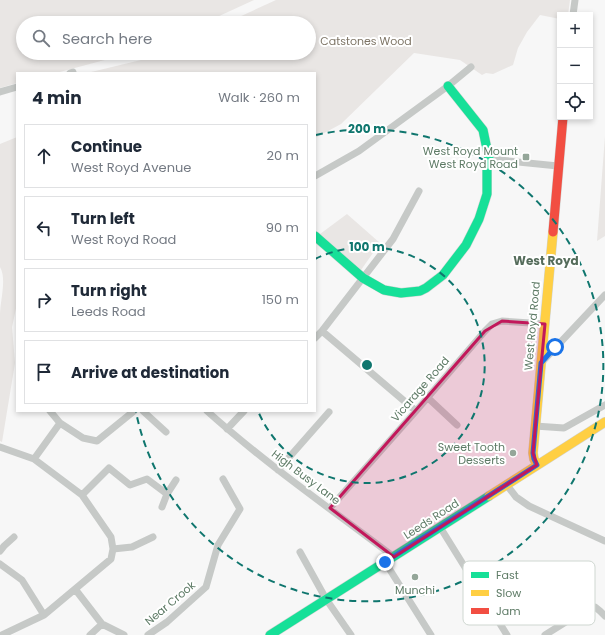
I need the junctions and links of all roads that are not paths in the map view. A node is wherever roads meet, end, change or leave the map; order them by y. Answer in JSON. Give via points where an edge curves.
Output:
{"nodes":[{"id":1,"x":574,"y":0,"type":"edge"},
{"id":2,"x":573,"y":12,"type":"edge"},
{"id":3,"x":471,"y":67,"type":"dead end"},
{"id":4,"x":448,"y":86,"type":"junction"},
{"id":5,"x":16,"y":87,"type":"edge"},
{"id":6,"x":0,"y":92,"type":"edge"},
{"id":7,"x":563,"y":120,"type":"edge"},
{"id":8,"x":489,"y":159,"type":"junction"},
{"id":9,"x":558,"y":166,"type":"junction"},
{"id":10,"x":316,"y":175,"type":"edge"},
{"id":11,"x":419,"y":191,"type":"dead end"},
{"id":12,"x":316,"y":237,"type":"edge"},
{"id":13,"x":363,"y":278,"type":"junction"},
{"id":14,"x":605,"y":295,"type":"edge"},
{"id":15,"x":545,"y":324,"type":"junction"},
{"id":16,"x":322,"y":331,"type":"junction"},
{"id":17,"x":316,"y":337,"type":"edge"},
{"id":18,"x":541,"y":363,"type":"junction"},
{"id":19,"x":427,"y":397,"type":"junction"},
{"id":20,"x":605,"y":405,"type":"edge"},
{"id":21,"x":416,"y":411,"type":"junction"},
{"id":22,"x":51,"y":412,"type":"edge"},
{"id":23,"x":133,"y":412,"type":"edge"},
{"id":24,"x":144,"y":412,"type":"edge"},
{"id":25,"x":208,"y":412,"type":"edge"},
{"id":26,"x":243,"y":412,"type":"edge"},
{"id":27,"x":329,"y":412,"type":"dead end"},
{"id":28,"x":605,"y":422,"type":"edge"},
{"id":29,"x":60,"y":423,"type":"junction"},
{"id":30,"x":457,"y":425,"type":"dead end"},
{"id":31,"x":535,"y":426,"type":"junction"},
{"id":32,"x":227,"y":428,"type":"junction"},
{"id":33,"x":166,"y":432,"type":"dead end"},
{"id":34,"x":0,"y":447,"type":"edge"},
{"id":35,"x":34,"y":459,"type":"junction"},
{"id":36,"x":537,"y":465,"type":"junction"},
{"id":37,"x":278,"y":470,"type":"junction"},
{"id":38,"x":223,"y":479,"type":"dead end"},
{"id":39,"x":176,"y":480,"type":"dead end"},
{"id":40,"x":506,"y":484,"type":"junction"},
{"id":41,"x":167,"y":494,"type":"junction"},
{"id":42,"x":82,"y":496,"type":"junction"},
{"id":43,"x":162,"y":507,"type":"dead end"},
{"id":44,"x":330,"y":508,"type":"junction"},
{"id":45,"x":440,"y":527,"type":"junction"},
{"id":46,"x":14,"y":537,"type":"dead end"},
{"id":47,"x":153,"y":537,"type":"dead end"},
{"id":48,"x":605,"y":541,"type":"edge"},
{"id":49,"x":113,"y":550,"type":"junction"},
{"id":50,"x":0,"y":551,"type":"edge"},
{"id":51,"x":300,"y":552,"type":"dead end"},
{"id":52,"x":394,"y":557,"type":"junction"},
{"id":53,"x":385,"y":562,"type":"junction"},
{"id":54,"x":0,"y":564,"type":"edge"},
{"id":55,"x":463,"y":564,"type":"edge"},
{"id":56,"x":75,"y":589,"type":"junction"},
{"id":57,"x":326,"y":599,"type":"junction"},
{"id":58,"x":595,"y":607,"type":"edge"},
{"id":59,"x":44,"y":615,"type":"junction"},
{"id":60,"x":605,"y":616,"type":"edge"},
{"id":61,"x":102,"y":624,"type":"junction"},
{"id":62,"x":501,"y":625,"type":"edge"},
{"id":63,"x":561,"y":625,"type":"edge"},
{"id":64,"x":7,"y":634,"type":"edge"},
{"id":65,"x":90,"y":635,"type":"edge"},
{"id":66,"x":124,"y":635,"type":"edge"},
{"id":67,"x":148,"y":635,"type":"edge"},
{"id":68,"x":271,"y":635,"type":"edge"},
{"id":69,"x":351,"y":635,"type":"edge"},
{"id":70,"x":431,"y":635,"type":"edge"},
{"id":71,"x":507,"y":635,"type":"edge"},
{"id":72,"x":545,"y":635,"type":"edge"}],
"edges":[{"from":1,"to":2,"type":"street"},
{"from":3,"to":4,"type":"street"},
{"from":4,"to":8,"type":"street","via":[[483,130]]},
{"from":4,"to":10,"type":"street","via":[[359,151]]},
{"from":5,"to":6,"type":"street"},
{"from":7,"to":9,"type":"street","name":"West Royd Road"},
{"from":8,"to":9,"type":"street"},
{"from":8,"to":13,"type":"street","via":[[487,194],[480,220],[466,245],[443,275],[420,291],[401,293],[384,290]]},
{"from":9,"to":15,"type":"street","name":"West Royd Road"},
{"from":11,"to":13,"type":"street","via":[[393,239]]},
{"from":12,"to":13,"type":"street"},
{"from":13,"to":16,"type":"street"},
{"from":14,"to":18,"type":"street"},
{"from":15,"to":18,"type":"street","name":"West Royd Road"},
{"from":15,"to":19,"type":"street","name":"Vicarage Road","via":[[502,321],[492,324]]},
{"from":16,"to":17,"type":"street"},
{"from":16,"to":21,"type":"street"},
{"from":18,"to":31,"type":"street","name":"West Royd Road"},
{"from":19,"to":21,"type":"street","name":"Vicarage Road"},
{"from":19,"to":30,"type":"street"},
{"from":20,"to":31,"type":"street","via":[[564,428]]},
{"from":21,"to":44,"type":"street","name":"Vicarage Road"},
{"from":22,"to":29,"type":"street"},
{"from":23,"to":29,"type":"street","via":[[97,441],[82,438]]},
{"from":24,"to":33,"type":"street"},
{"from":25,"to":32,"type":"street","name":"High Busy Lane"},
{"from":26,"to":32,"type":"street"},
{"from":27,"to":37,"type":"street"},
{"from":28,"to":36,"type":"street","name":"Leeds Road"},
{"from":29,"to":35,"type":"street"},
{"from":31,"to":36,"type":"street","name":"West Royd Road","via":[[533,453]]},
{"from":32,"to":37,"type":"street","name":"High Busy Lane"},
{"from":34,"to":35,"type":"street"},
{"from":35,"to":42,"type":"street"},
{"from":36,"to":40,"type":"street","name":"Leeds Road"},
{"from":37,"to":44,"type":"street","name":"High Busy Lane"},
{"from":38,"to":67,"type":"street","name":"Near Crook","via":[[240,509],[218,545],[206,587],[167,622]]},
{"from":39,"to":41,"type":"street"},
{"from":40,"to":45,"type":"street","name":"Leeds Road"},
{"from":40,"to":48,"type":"street","via":[[516,497],[528,506]]},
{"from":41,"to":42,"type":"street","via":[[147,479],[130,485],[109,468]]},
{"from":41,"to":43,"type":"street"},
{"from":42,"to":49,"type":"street","via":[[111,537]]},
{"from":44,"to":52,"type":"street","name":"High Busy Lane"},
{"from":45,"to":52,"type":"street","name":"Leeds Road"},
{"from":45,"to":55,"type":"street"},
{"from":46,"to":50,"type":"street"},
{"from":47,"to":49,"type":"street","via":[[132,547]]},
{"from":49,"to":56,"type":"street","via":[[111,559]]},
{"from":51,"to":57,"type":"street"},
{"from":52,"to":53,"type":"street","name":"Leeds Road"},
{"from":53,"to":57,"type":"street","name":"Leeds Road"},
{"from":53,"to":70,"type":"street"},
{"from":54,"to":59,"type":"street","via":[[22,580]]},
{"from":56,"to":59,"type":"street"},
{"from":56,"to":61,"type":"street"},
{"from":57,"to":68,"type":"street","name":"Leeds Road"},
{"from":57,"to":69,"type":"street"},
{"from":58,"to":60,"type":"street"},
{"from":59,"to":64,"type":"street"},
{"from":61,"to":65,"type":"street"},
{"from":61,"to":66,"type":"street"},
{"from":62,"to":71,"type":"street"},
{"from":63,"to":72,"type":"street"}]}
